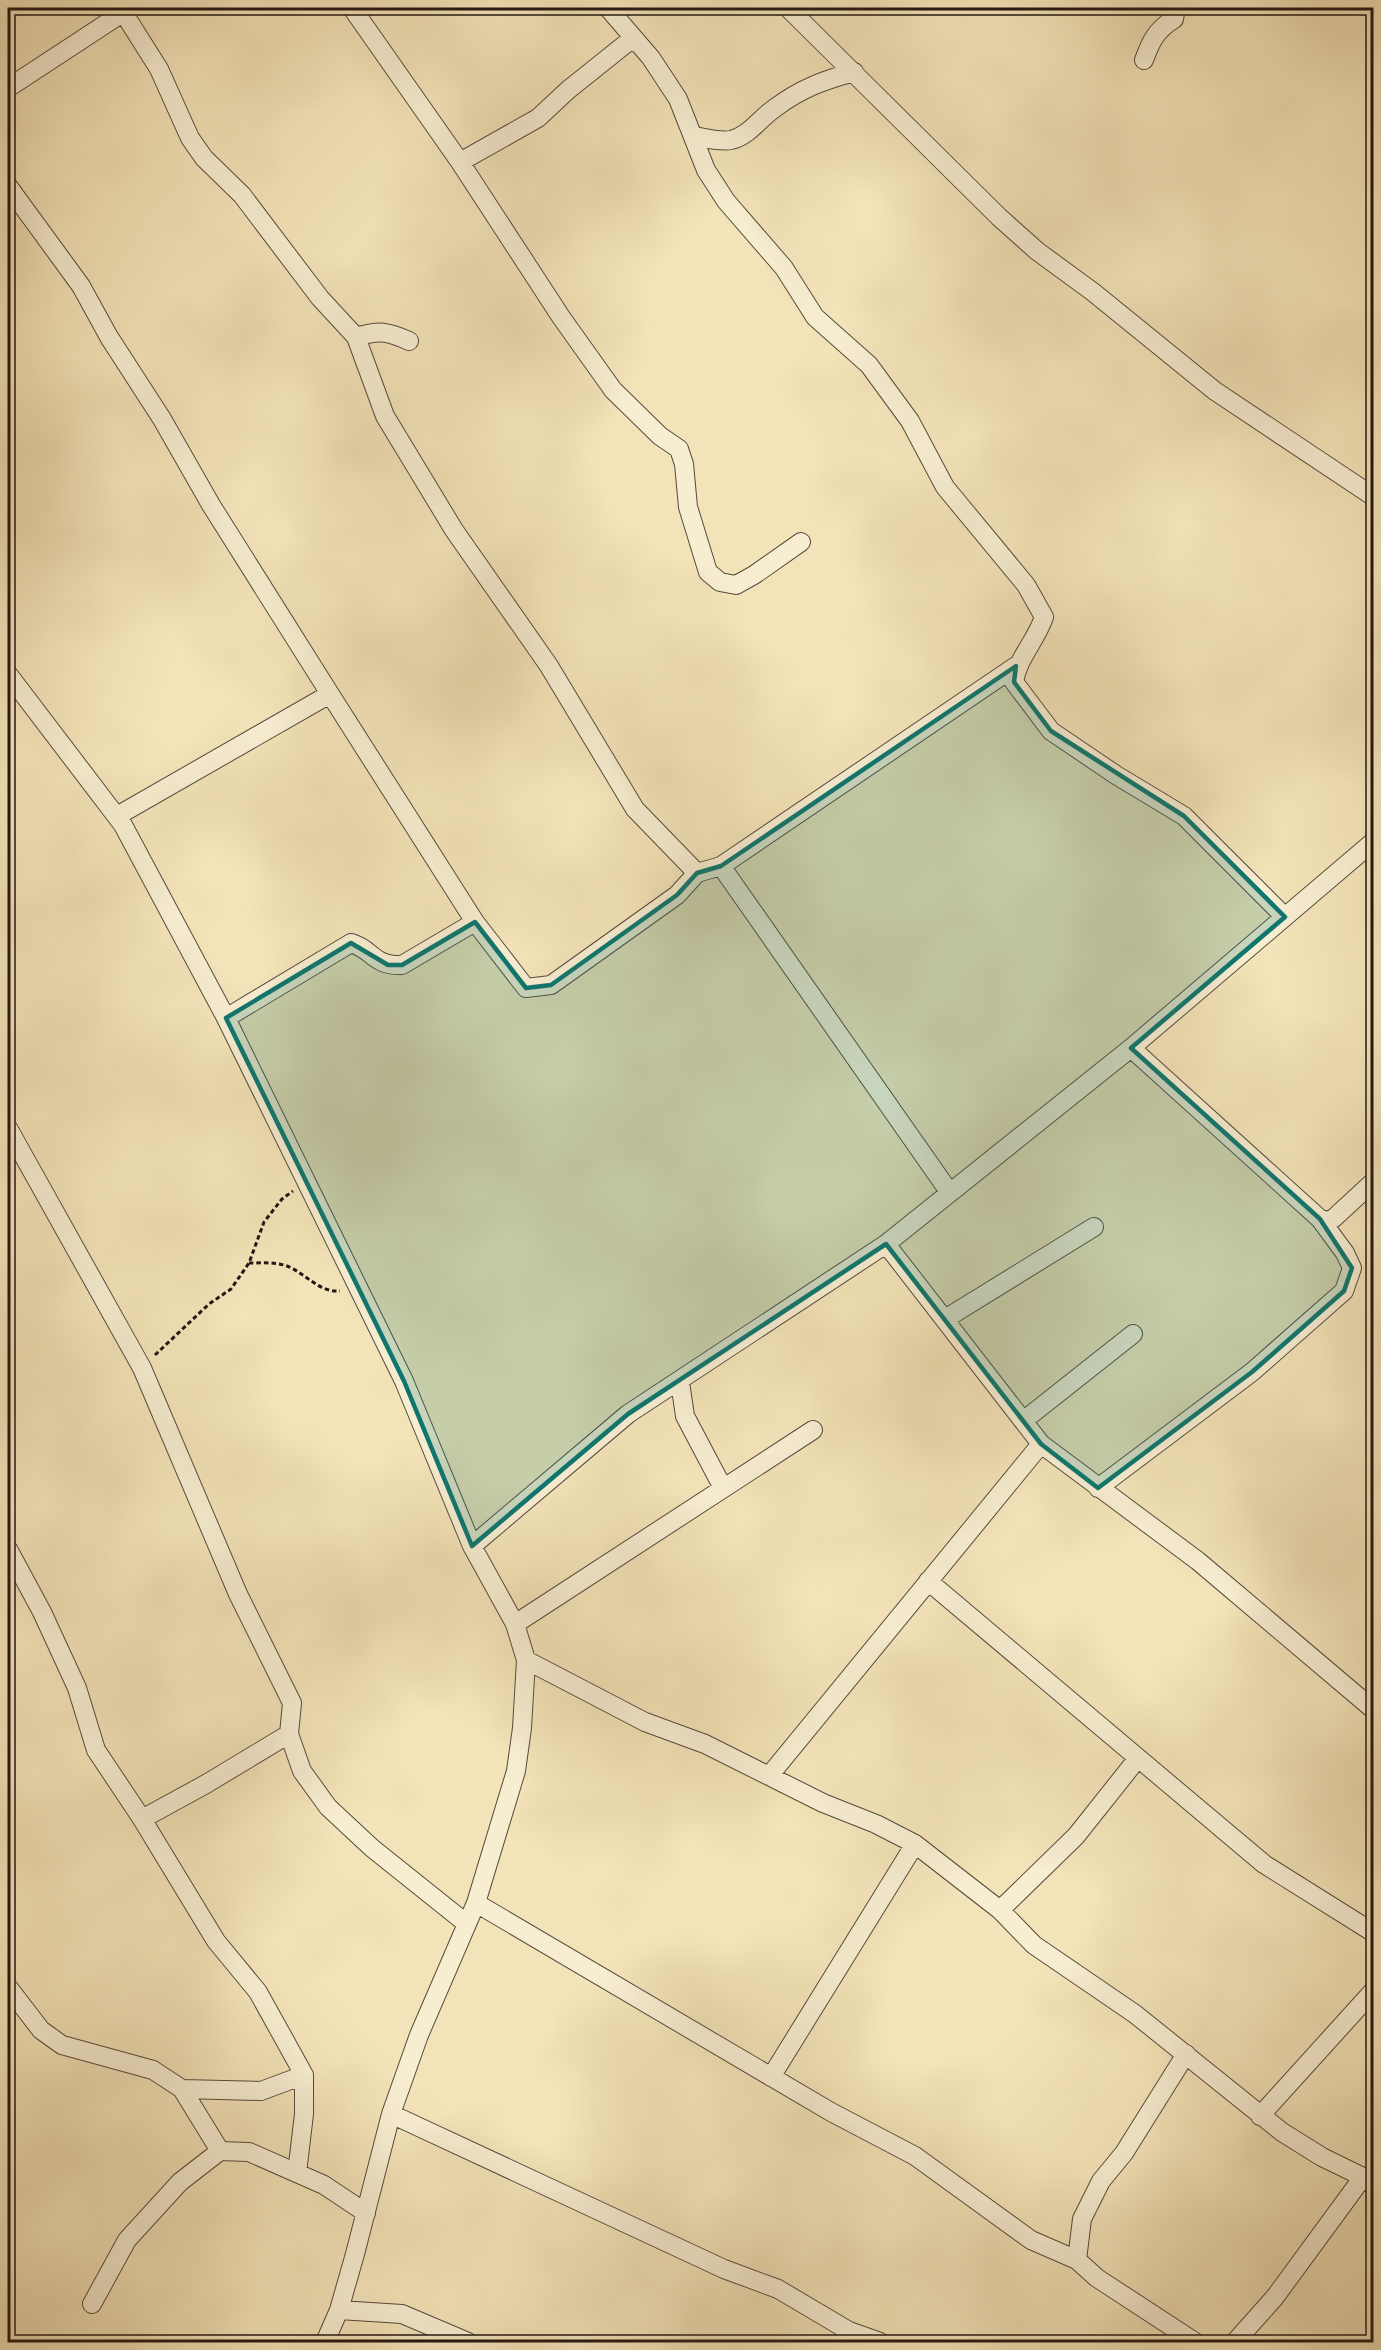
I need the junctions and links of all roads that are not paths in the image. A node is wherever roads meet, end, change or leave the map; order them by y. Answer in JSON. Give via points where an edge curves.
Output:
{"nodes":[{"id":1,"x":352,"y":8,"type":"edge"},
{"id":2,"x":608,"y":8,"type":"edge"},
{"id":3,"x":788,"y":8,"type":"edge"},
{"id":4,"x":1176,"y":8,"type":"edge"},
{"id":5,"x":127,"y":10,"type":"edge"},
{"id":6,"x":633,"y":38,"type":"junction"},
{"id":7,"x":831,"y":50,"type":"junction"},
{"id":8,"x":1144,"y":60,"type":"dead end"},
{"id":9,"x":854,"y":72,"type":"junction"},
{"id":10,"x":822,"y":80,"type":"junction"},
{"id":11,"x":8,"y":88,"type":"edge"},
{"id":12,"x":694,"y":136,"type":"junction"},
{"id":13,"x":460,"y":162,"type":"junction"},
{"id":14,"x":8,"y":186,"type":"edge"},
{"id":15,"x":356,"y":337,"type":"junction"},
{"id":16,"x":409,"y":341,"type":"dead end"},
{"id":17,"x":1374,"y":497,"type":"edge"},
{"id":18,"x":801,"y":542,"type":"dead end"},
{"id":19,"x":1016,"y":666,"type":"junction"},
{"id":20,"x":8,"y":674,"type":"edge"},
{"id":21,"x":330,"y":694,"type":"junction"},
{"id":22,"x":117,"y":816,"type":"junction"},
{"id":23,"x":1374,"y":841,"type":"edge"},
{"id":24,"x":721,"y":866,"type":"junction"},
{"id":25,"x":697,"y":873,"type":"junction"},
{"id":26,"x":1285,"y":917,"type":"junction"},
{"id":27,"x":475,"y":922,"type":"junction"},
{"id":28,"x":226,"y":1018,"type":"junction"},
{"id":29,"x":1131,"y":1048,"type":"junction"},
{"id":30,"x":8,"y":1128,"type":"edge"},
{"id":31,"x":1374,"y":1181,"type":"edge"},
{"id":32,"x":950,"y":1193,"type":"junction"},
{"id":33,"x":1320,"y":1219,"type":"junction"},
{"id":34,"x":1094,"y":1227,"type":"dead end"},
{"id":35,"x":886,"y":1244,"type":"junction"},
{"id":36,"x":945,"y":1319,"type":"junction"},
{"id":37,"x":1134,"y":1334,"type":"dead end"},
{"id":38,"x":680,"y":1382,"type":"junction"},
{"id":39,"x":1023,"y":1421,"type":"junction"},
{"id":40,"x":813,"y":1430,"type":"dead end"},
{"id":41,"x":1041,"y":1444,"type":"junction"},
{"id":42,"x":723,"y":1488,"type":"junction"},
{"id":43,"x":1098,"y":1488,"type":"junction"},
{"id":44,"x":472,"y":1546,"type":"junction"},
{"id":45,"x":8,"y":1549,"type":"edge"},
{"id":46,"x":928,"y":1581,"type":"junction"},
{"id":47,"x":515,"y":1624,"type":"junction"},
{"id":48,"x":526,"y":1660,"type":"junction"},
{"id":49,"x":1374,"y":1710,"type":"edge"},
{"id":50,"x":289,"y":1734,"type":"junction"},
{"id":51,"x":1138,"y":1758,"type":"junction"},
{"id":52,"x":769,"y":1776,"type":"junction"},
{"id":53,"x":142,"y":1819,"type":"junction"},
{"id":54,"x":915,"y":1844,"type":"junction"},
{"id":55,"x":476,"y":1903,"type":"junction"},
{"id":56,"x":1000,"y":1910,"type":"junction"},
{"id":57,"x":467,"y":1924,"type":"junction"},
{"id":58,"x":1374,"y":1933,"type":"edge"},
{"id":59,"x":8,"y":1987,"type":"edge"},
{"id":60,"x":1374,"y":1990,"type":"edge"},
{"id":61,"x":1186,"y":2054,"type":"junction"},
{"id":62,"x":304,"y":2075,"type":"junction"},
{"id":63,"x":771,"y":2077,"type":"junction"},
{"id":64,"x":182,"y":2090,"type":"junction"},
{"id":65,"x":391,"y":2114,"type":"junction"},
{"id":66,"x":1260,"y":2116,"type":"junction"},
{"id":67,"x":220,"y":2151,"type":"junction"},
{"id":68,"x":297,"y":2173,"type":"junction"},
{"id":69,"x":1368,"y":2181,"type":"edge"},
{"id":70,"x":366,"y":2213,"type":"junction"},
{"id":71,"x":1077,"y":2260,"type":"junction"},
{"id":72,"x":92,"y":2304,"type":"dead end"},
{"id":73,"x":339,"y":2310,"type":"junction"},
{"id":74,"x":325,"y":2343,"type":"edge"},
{"id":75,"x":468,"y":2343,"type":"edge"},
{"id":76,"x":880,"y":2343,"type":"edge"},
{"id":77,"x":1194,"y":2343,"type":"edge"},
{"id":78,"x":1235,"y":2343,"type":"edge"}],
"edges":[{"from":1,"to":13,"type":"street"},
{"from":2,"to":6,"type":"street"},
{"from":3,"to":7,"type":"street"},
{"from":4,"to":8,"type":"street","via":[[1174,19],[1151,39]]},
{"from":5,"to":11,"type":"street"},
{"from":5,"to":15,"type":"street","via":[[190,138],[204,158],[242,195],[320,298]]},
{"from":6,"to":12,"type":"street","via":[[678,99]]},
{"from":6,"to":13,"type":"street","via":[[538,118]]},
{"from":7,"to":9,"type":"street"},
{"from":7,"to":10,"type":"street"},
{"from":9,"to":10,"type":"street"},
{"from":9,"to":17,"type":"street","via":[[1037,251],[1215,391]]},
{"from":10,"to":12,"type":"street","via":[[803,88],[743,135],[724,141]]},
{"from":12,"to":19,"type":"street","via":[[706,170],[726,201],[784,268],[816,317],[869,365],[910,421],[945,487],[1026,585],[1044,617],[1038,634]]},
{"from":13,"to":18,"type":"street","via":[[613,390],[679,449],[688,507],[708,572],[720,582],[736,585]]},
{"from":14,"to":21,"type":"street","via":[[81,286],[216,515]]},
{"from":15,"to":16,"type":"street","via":[[391,333]]},
{"from":15,"to":25,"type":"street","via":[[385,416],[454,530],[549,666],[635,809]]},
{"from":19,"to":24,"type":"street"},
{"from":19,"to":26,"type":"street","via":[[1014,682],[1051,731],[1184,816]]},
{"from":20,"to":22,"type":"street"},
{"from":21,"to":22,"type":"street"},
{"from":21,"to":27,"type":"street"},
{"from":22,"to":28,"type":"street"},
{"from":23,"to":26,"type":"street"},
{"from":24,"to":25,"type":"street"},
{"from":24,"to":32,"type":"street"},
{"from":25,"to":27,"type":"street","via":[[677,895],[551,985],[526,988]]},
{"from":26,"to":29,"type":"street"},
{"from":27,"to":28,"type":"street","via":[[402,965],[388,965],[351,943]]},
{"from":28,"to":44,"type":"street","via":[[404,1381]]},
{"from":29,"to":32,"type":"street"},
{"from":29,"to":33,"type":"street"},
{"from":30,"to":50,"type":"street","via":[[142,1368],[238,1594],[292,1703]]},
{"from":31,"to":33,"type":"street","via":[[1334,1218]]},
{"from":32,"to":35,"type":"street"},
{"from":33,"to":43,"type":"street","via":[[1353,1268],[1344,1291],[1252,1372]]},
{"from":34,"to":36,"type":"street"},
{"from":35,"to":36,"type":"street"},
{"from":35,"to":38,"type":"street"},
{"from":36,"to":39,"type":"street"},
{"from":37,"to":39,"type":"street"},
{"from":38,"to":42,"type":"street","via":[[685,1416]]},
{"from":38,"to":44,"type":"street","via":[[628,1414]]},
{"from":39,"to":41,"type":"street"},
{"from":40,"to":42,"type":"street"},
{"from":41,"to":43,"type":"street"},
{"from":41,"to":46,"type":"street"},
{"from":42,"to":47,"type":"street"},
{"from":43,"to":49,"type":"street","via":[[1198,1561]]},
{"from":44,"to":47,"type":"street"},
{"from":45,"to":53,"type":"street","via":[[77,1688],[96,1750]]},
{"from":46,"to":51,"type":"street"},
{"from":46,"to":52,"type":"street"},
{"from":47,"to":48,"type":"street"},
{"from":48,"to":52,"type":"street","via":[[645,1722],[705,1744]]},
{"from":48,"to":55,"type":"street","via":[[516,1771]]},
{"from":50,"to":53,"type":"street"},
{"from":50,"to":57,"type":"street","via":[[302,1772],[328,1807],[372,1848]]},
{"from":51,"to":56,"type":"street","via":[[1076,1836]]},
{"from":51,"to":58,"type":"street","via":[[1264,1864]]},
{"from":52,"to":54,"type":"street"},
{"from":53,"to":62,"type":"street","via":[[216,1941],[258,1992]]},
{"from":54,"to":56,"type":"street"},
{"from":54,"to":63,"type":"street"},
{"from":55,"to":57,"type":"street"},
{"from":55,"to":63,"type":"street"},
{"from":56,"to":61,"type":"street","via":[[1034,1945]]},
{"from":57,"to":65,"type":"street","via":[[419,2035]]},
{"from":59,"to":64,"type":"street","via":[[41,2030],[62,2045],[153,2070]]},
{"from":60,"to":66,"type":"street"},
{"from":61,"to":66,"type":"street"},
{"from":61,"to":71,"type":"street","via":[[1124,2153],[1101,2181],[1082,2219]]},
{"from":62,"to":64,"type":"street","via":[[261,2091]]},
{"from":62,"to":68,"type":"street"},
{"from":63,"to":71,"type":"street","via":[[915,2156],[1030,2240]]},
{"from":64,"to":67,"type":"street"},
{"from":65,"to":70,"type":"street"},
{"from":65,"to":76,"type":"street","via":[[724,2269],[778,2289],[849,2331]]},
{"from":66,"to":69,"type":"street","via":[[1322,2157]]},
{"from":67,"to":68,"type":"street","via":[[249,2152]]},
{"from":67,"to":72,"type":"street","via":[[180,2182],[127,2240]]},
{"from":68,"to":70,"type":"street","via":[[324,2185]]},
{"from":69,"to":78,"type":"street"},
{"from":70,"to":73,"type":"street"},
{"from":71,"to":77,"type":"street","via":[[1097,2278]]},
{"from":73,"to":74,"type":"street"},
{"from":73,"to":75,"type":"street","via":[[402,2314]]}]}
